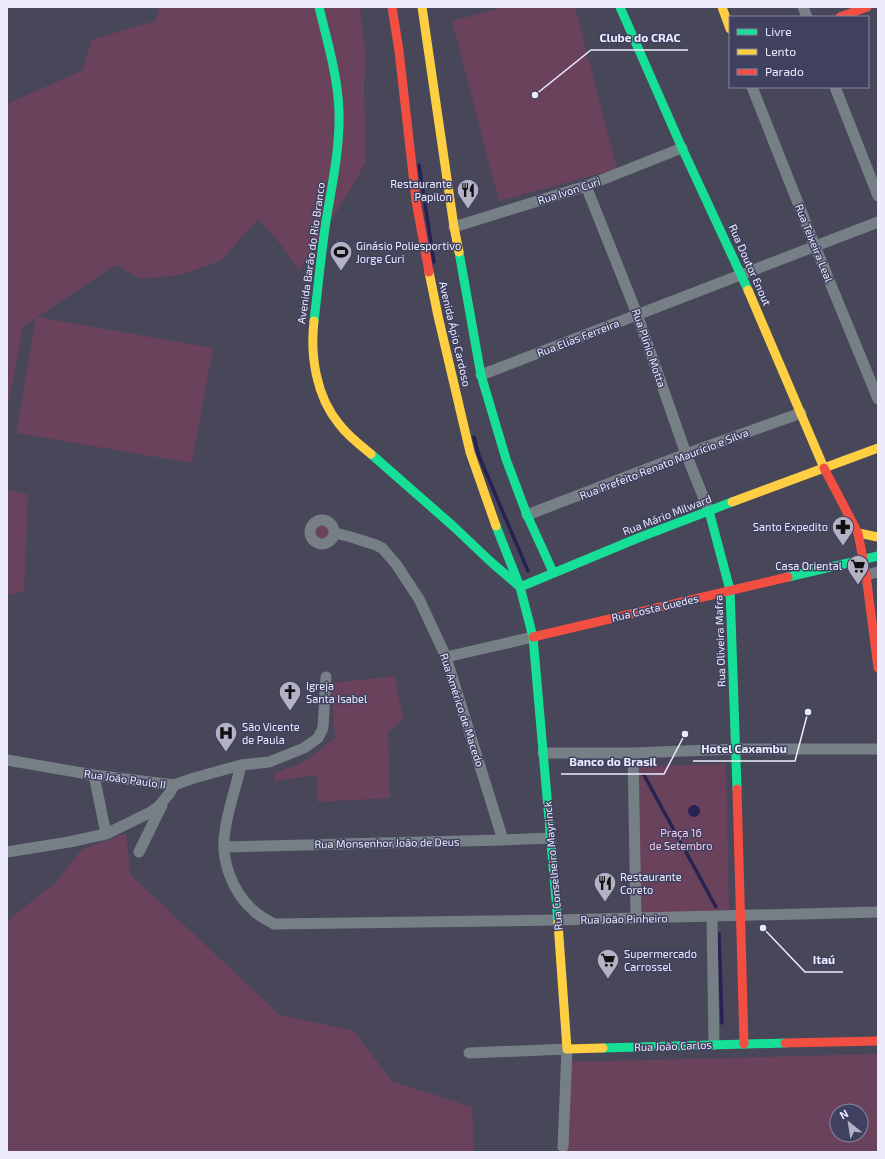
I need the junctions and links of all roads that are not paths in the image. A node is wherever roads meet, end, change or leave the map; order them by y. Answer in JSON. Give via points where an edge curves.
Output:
{"nodes":[{"id":1,"x":319,"y":7,"type":"edge"},
{"id":2,"x":392,"y":7,"type":"edge"},
{"id":3,"x":422,"y":7,"type":"edge"},
{"id":4,"x":620,"y":7,"type":"edge"},
{"id":5,"x":722,"y":7,"type":"edge"},
{"id":6,"x":867,"y":7,"type":"edge"},
{"id":7,"x":843,"y":16,"type":"edge"},
{"id":8,"x":729,"y":26,"type":"edge"},
{"id":9,"x":752,"y":88,"type":"edge"},
{"id":10,"x":835,"y":88,"type":"edge"},
{"id":11,"x":682,"y":148,"type":"junction"},
{"id":12,"x":586,"y":186,"type":"junction"},
{"id":13,"x":878,"y":196,"type":"edge"},
{"id":14,"x":878,"y":222,"type":"edge"},
{"id":15,"x":454,"y":228,"type":"junction"},
{"id":16,"x":815,"y":246,"type":"junction"},
{"id":17,"x":742,"y":275,"type":"junction"},
{"id":18,"x":637,"y":314,"type":"junction"},
{"id":19,"x":482,"y":375,"type":"junction"},
{"id":20,"x":878,"y":399,"type":"edge"},
{"id":21,"x":801,"y":412,"type":"junction"},
{"id":22,"x":878,"y":448,"type":"edge"},
{"id":23,"x":686,"y":454,"type":"junction"},
{"id":24,"x":824,"y":469,"type":"junction"},
{"id":25,"x":709,"y":511,"type":"junction"},
{"id":26,"x":527,"y":515,"type":"junction"},
{"id":27,"x":335,"y":533,"type":"dead end"},
{"id":28,"x":858,"y":533,"type":"junction"},
{"id":29,"x":878,"y":537,"type":"edge"},
{"id":30,"x":878,"y":556,"type":"edge"},
{"id":31,"x":864,"y":560,"type":"junction"},
{"id":32,"x":553,"y":572,"type":"junction"},
{"id":33,"x":878,"y":572,"type":"edge"},
{"id":34,"x":866,"y":575,"type":"junction"},
{"id":35,"x":520,"y":587,"type":"junction"},
{"id":36,"x":730,"y":590,"type":"junction"},
{"id":37,"x":533,"y":637,"type":"junction"},
{"id":38,"x":446,"y":657,"type":"junction"},
{"id":39,"x":878,"y":668,"type":"edge"},
{"id":40,"x":326,"y":677,"type":"dead end"},
{"id":41,"x":878,"y":749,"type":"edge"},
{"id":42,"x":736,"y":750,"type":"junction"},
{"id":43,"x":543,"y":753,"type":"junction"},
{"id":44,"x":633,"y":753,"type":"junction"},
{"id":45,"x":7,"y":760,"type":"edge"},
{"id":46,"x":240,"y":765,"type":"junction"},
{"id":47,"x":94,"y":775,"type":"junction"},
{"id":48,"x":174,"y":785,"type":"junction"},
{"id":49,"x":164,"y":801,"type":"junction"},
{"id":50,"x":106,"y":834,"type":"junction"},
{"id":51,"x":550,"y":838,"type":"junction"},
{"id":52,"x":503,"y":840,"type":"junction"},
{"id":53,"x":224,"y":847,"type":"junction"},
{"id":54,"x":7,"y":852,"type":"edge"},
{"id":55,"x":139,"y":852,"type":"dead end"},
{"id":56,"x":878,"y":912,"type":"edge"},
{"id":57,"x":741,"y":916,"type":"junction"},
{"id":58,"x":712,"y":917,"type":"junction"},
{"id":59,"x":636,"y":918,"type":"junction"},
{"id":60,"x":558,"y":920,"type":"junction"},
{"id":61,"x":878,"y":1040,"type":"edge"},
{"id":62,"x":714,"y":1044,"type":"junction"},
{"id":63,"x":744,"y":1044,"type":"junction"},
{"id":64,"x":566,"y":1049,"type":"junction"},
{"id":65,"x":469,"y":1053,"type":"dead end"},
{"id":66,"x":563,"y":1148,"type":"dead end"}],
"edges":[{"from":1,"to":35,"type":"street","name":"Avenida Barão do Rio Branco","via":[[340,108],[334,176],[322,248],[313,332],[315,361],[324,398],[344,431]]},
{"from":2,"to":35,"type":"street","name":"Avenida Ápio Cardoso","via":[[416,201],[438,316],[470,452]]},
{"from":3,"to":15,"type":"street","name":"Avenida Ápio Cardoso"},
{"from":4,"to":11,"type":"street","name":"Rua Doutor Enout"},
{"from":5,"to":8,"type":"street"},
{"from":6,"to":7,"type":"street"},
{"from":9,"to":16,"type":"street","name":"Rua Teixeira Leal"},
{"from":10,"to":13,"type":"street"},
{"from":11,"to":12,"type":"street","name":"Rua Ivon Curi"},
{"from":11,"to":17,"type":"street","name":"Rua Doutor Enout"},
{"from":12,"to":15,"type":"street","name":"Rua Ivon Curi"},
{"from":12,"to":18,"type":"street","name":"Rua Plínio Motta"},
{"from":14,"to":16,"type":"street","name":"Rua Elias Ferreira"},
{"from":15,"to":19,"type":"street","name":"Avenida Ápio Cardoso"},
{"from":16,"to":17,"type":"street","name":"Rua Elias Ferreira"},
{"from":16,"to":20,"type":"street","name":"Rua Teixeira Leal"},
{"from":17,"to":18,"type":"street","name":"Rua Elias Ferreira"},
{"from":17,"to":21,"type":"street","name":"Rua Doutor Enout"},
{"from":18,"to":19,"type":"street","name":"Rua Elias Ferreira"},
{"from":18,"to":23,"type":"street","name":"Rua Plínio Motta"},
{"from":19,"to":26,"type":"street","name":"Avenida Ápio Cardoso","via":[[506,459]]},
{"from":21,"to":23,"type":"street","name":"Rua Prefeito Renato Maurício e Silva"},
{"from":21,"to":24,"type":"street","name":"Rua Doutor Enout"},
{"from":22,"to":24,"type":"street","name":"Rua Mário Milward"},
{"from":23,"to":25,"type":"street","name":"Rua Plínio Motta"},
{"from":23,"to":26,"type":"street","name":"Rua Prefeito Renato Maurício e Silva"},
{"from":24,"to":25,"type":"street","name":"Rua Mário Milward"},
{"from":24,"to":28,"type":"street","name":"Rua Doutor Enout"},
{"from":25,"to":32,"type":"street","name":"Rua Mário Milward"},
{"from":25,"to":36,"type":"street","name":"Rua Oliveira Mafra"},
{"from":26,"to":32,"type":"street","name":"Avenida Ápio Cardoso"},
{"from":27,"to":38,"type":"street","name":"Rua Américo de Macedo","via":[[376,545],[389,555],[419,599]]},
{"from":28,"to":29,"type":"street"},
{"from":28,"to":31,"type":"street","name":"Rua Doutor Enout"},
{"from":30,"to":31,"type":"street","name":"Rua Costa Guedes"},
{"from":31,"to":34,"type":"street","name":"Rua Doutor Enout"},
{"from":31,"to":36,"type":"street","name":"Rua Costa Guedes"},
{"from":32,"to":35,"type":"street","name":"Rua Mário Milward"},
{"from":33,"to":34,"type":"street"},
{"from":34,"to":39,"type":"street","name":"Rua Doutor Enout"},
{"from":35,"to":37,"type":"street","name":"Rua Conselheiro Mayrinck"},
{"from":36,"to":37,"type":"street","name":"Rua Costa Guedes"},
{"from":36,"to":42,"type":"street","name":"Rua Oliveira Mafra"},
{"from":37,"to":38,"type":"street","name":"Rua Costa Guedes"},
{"from":37,"to":43,"type":"street","name":"Rua Conselheiro Mayrinck"},
{"from":38,"to":52,"type":"street","name":"Rua Américo de Macedo"},
{"from":40,"to":46,"type":"street","name":"Rua João Paulo II","via":[[323,728],[318,738],[287,756],[269,762]]},
{"from":41,"to":42,"type":"street"},
{"from":42,"to":44,"type":"street"},
{"from":42,"to":57,"type":"street","name":"Rua Oliveira Mafra"},
{"from":43,"to":44,"type":"street"},
{"from":43,"to":51,"type":"street","name":"Rua Conselheiro Mayrinck"},
{"from":44,"to":59,"type":"street"},
{"from":45,"to":47,"type":"street","name":"Rua João Paulo II"},
{"from":46,"to":48,"type":"street","name":"Rua João Paulo II"},
{"from":46,"to":53,"type":"street","via":[[225,831]]},
{"from":47,"to":48,"type":"street","name":"Rua João Paulo II"},
{"from":47,"to":50,"type":"street"},
{"from":48,"to":49,"type":"street"},
{"from":49,"to":50,"type":"street","via":[[149,813]]},
{"from":49,"to":55,"type":"street"},
{"from":50,"to":54,"type":"street"},
{"from":51,"to":52,"type":"street","name":"Rua Monsenhor João de Deus"},
{"from":51,"to":60,"type":"street","name":"Rua Conselheiro Mayrinck"},
{"from":52,"to":53,"type":"street","name":"Rua Monsenhor João de Deus"},
{"from":53,"to":60,"type":"street","name":"Rua João Pinheiro","via":[[227,868],[239,893],[253,911],[274,924]]},
{"from":56,"to":57,"type":"street","name":"Rua João Pinheiro"},
{"from":57,"to":58,"type":"street","name":"Rua João Pinheiro"},
{"from":57,"to":63,"type":"street","name":"Rua Oliveira Mafra"},
{"from":58,"to":59,"type":"street","name":"Rua João Pinheiro"},
{"from":58,"to":62,"type":"street"},
{"from":59,"to":60,"type":"street","name":"Rua João Pinheiro"},
{"from":60,"to":64,"type":"street","name":"Rua Conselheiro Mayrinck"},
{"from":61,"to":63,"type":"street","name":"Rua João Carlos"},
{"from":62,"to":63,"type":"street","name":"Rua João Carlos"},
{"from":62,"to":64,"type":"street","name":"Rua João Carlos"},
{"from":64,"to":65,"type":"street","name":"Rua João Carlos"},
{"from":64,"to":66,"type":"street","name":"Rua Conselheiro Mayrinck"}]}
